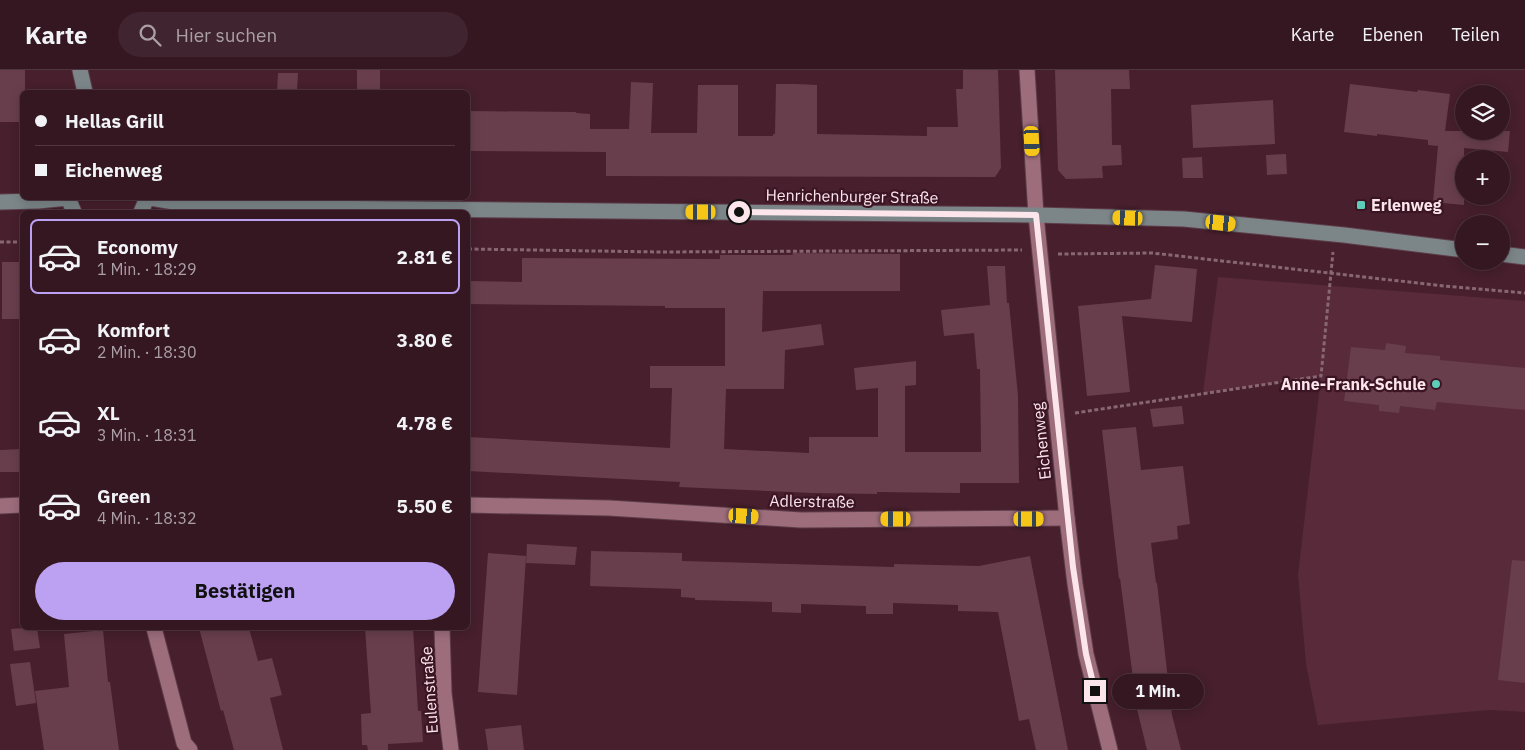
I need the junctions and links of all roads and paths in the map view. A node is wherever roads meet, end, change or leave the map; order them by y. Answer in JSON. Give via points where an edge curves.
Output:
{"nodes":[{"id":1,"x":80,"y":70,"type":"edge"},
{"id":2,"x":1027,"y":70,"type":"edge"},
{"id":3,"x":85,"y":90,"type":"edge"},
{"id":4,"x":48,"y":200,"type":"edge"},
{"id":5,"x":161,"y":200,"type":"edge"},
{"id":6,"x":0,"y":202,"type":"edge"},
{"id":7,"x":1036,"y":215,"type":"junction"},
{"id":8,"x":1334,"y":234,"type":"junction"},
{"id":9,"x":0,"y":242,"type":"edge"},
{"id":10,"x":20,"y":242,"type":"edge"},
{"id":11,"x":470,"y":249,"type":"edge"},
{"id":12,"x":1455,"y":249,"type":"edge"},
{"id":13,"x":1040,"y":251,"type":"junction"},
{"id":14,"x":1510,"y":255,"type":"edge"},
{"id":15,"x":1525,"y":257,"type":"edge"},
{"id":16,"x":1331,"y":273,"type":"junction"},
{"id":17,"x":1525,"y":293,"type":"edge"},
{"id":18,"x":1057,"y":415,"type":"junction"},
{"id":19,"x":20,"y":505,"type":"edge"},
{"id":20,"x":470,"y":505,"type":"edge"},
{"id":21,"x":0,"y":506,"type":"edge"},
{"id":22,"x":1067,"y":518,"type":"junction"},
{"id":23,"x":155,"y":630,"type":"edge"},
{"id":24,"x":442,"y":630,"type":"edge"},
{"id":25,"x":185,"y":748,"type":"edge"},
{"id":26,"x":451,"y":750,"type":"edge"},
{"id":27,"x":1110,"y":750,"type":"edge"}],
"edges":[{"from":1,"to":3,"type":"main road"},
{"from":2,"to":7,"type":"street","name":"Eichenweg"},
{"from":4,"to":6,"type":"main road"},
{"from":5,"to":7,"type":"main road","name":"Henrichenburger Straße","via":[[297,208]]},
{"from":7,"to":8,"type":"main road","name":"Henrichenburger Straße","via":[[1184,219]]},
{"from":7,"to":13,"type":"street","name":"Eichenweg"},
{"from":8,"to":12,"type":"main road","name":"Henrichenburger Straße"},
{"from":8,"to":16,"type":"path"},
{"from":9,"to":10,"type":"path"},
{"from":11,"to":13,"type":"path"},
{"from":13,"to":16,"type":"path","via":[[1056,254],[1152,252]]},
{"from":13,"to":18,"type":"street","name":"Eichenweg"},
{"from":14,"to":15,"type":"main road"},
{"from":16,"to":17,"type":"path"},
{"from":16,"to":18,"type":"path","via":[[1321,376]]},
{"from":18,"to":22,"type":"street","name":"Eichenweg"},
{"from":19,"to":21,"type":"street"},
{"from":20,"to":22,"type":"street","name":"Adlerstraße","via":[[609,508],[801,520]]},
{"from":22,"to":27,"type":"street","name":"Eichenweg","via":[[1086,654]]},
{"from":23,"to":25,"type":"street"},
{"from":24,"to":26,"type":"street","name":"Eulenstraße","via":[[444,693]]}]}
